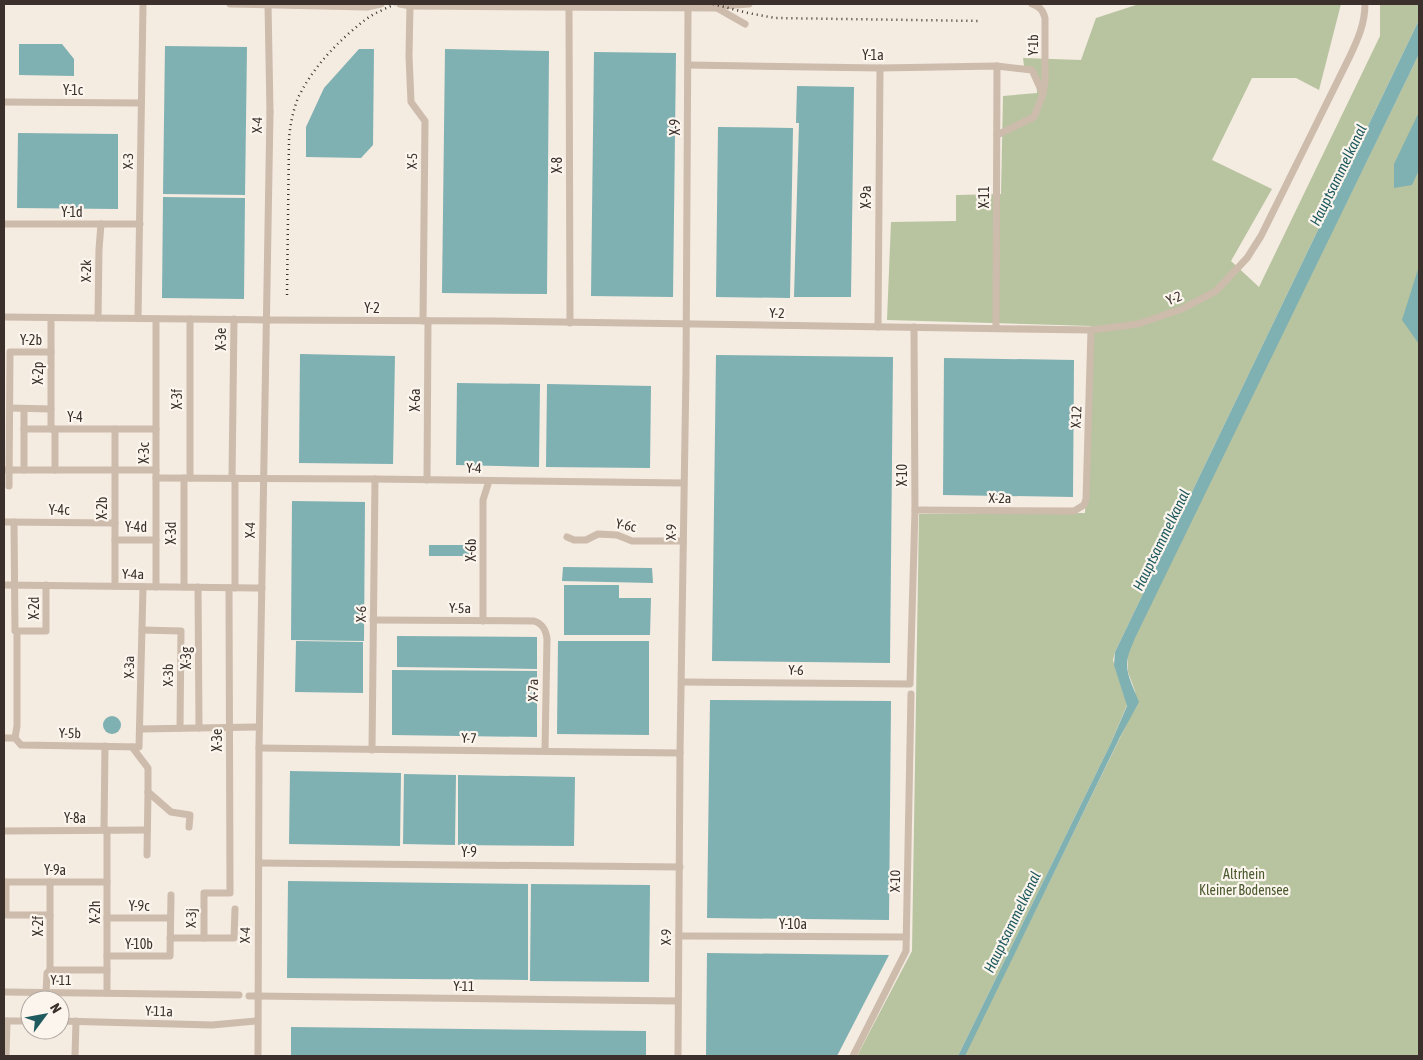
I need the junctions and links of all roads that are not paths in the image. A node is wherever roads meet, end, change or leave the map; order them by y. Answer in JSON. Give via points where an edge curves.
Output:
{"nodes":[{"id":1,"x":142,"y":4,"type":"edge"},
{"id":2,"x":230,"y":4,"type":"edge"},
{"id":3,"x":268,"y":4,"type":"edge"},
{"id":4,"x":380,"y":4,"type":"edge"},
{"id":5,"x":400,"y":4,"type":"edge"},
{"id":6,"x":749,"y":4,"type":"edge"},
{"id":7,"x":1032,"y":4,"type":"edge"},
{"id":8,"x":1365,"y":4,"type":"edge"},
{"id":9,"x":410,"y":6,"type":"junction"},
{"id":10,"x":569,"y":8,"type":"junction"},
{"id":11,"x":717,"y":8,"type":"junction"},
{"id":12,"x":688,"y":9,"type":"junction"},
{"id":13,"x":745,"y":24,"type":"dead end"},
{"id":14,"x":688,"y":65,"type":"junction"},
{"id":15,"x":997,"y":66,"type":"junction"},
{"id":16,"x":880,"y":68,"type":"junction"},
{"id":17,"x":1043,"y":94,"type":"junction"},
{"id":18,"x":4,"y":102,"type":"edge"},
{"id":19,"x":141,"y":103,"type":"junction"},
{"id":20,"x":997,"y":135,"type":"junction"},
{"id":21,"x":4,"y":224,"type":"edge"},
{"id":22,"x":101,"y":224,"type":"junction"},
{"id":23,"x":140,"y":224,"type":"junction"},
{"id":24,"x":4,"y":317,"type":"edge"},
{"id":25,"x":51,"y":318,"type":"junction"},
{"id":26,"x":98,"y":318,"type":"junction"},
{"id":27,"x":138,"y":318,"type":"junction"},
{"id":28,"x":156,"y":319,"type":"junction"},
{"id":29,"x":190,"y":319,"type":"junction"},
{"id":30,"x":234,"y":319,"type":"junction"},
{"id":31,"x":267,"y":320,"type":"junction"},
{"id":32,"x":426,"y":321,"type":"junction"},
{"id":33,"x":570,"y":323,"type":"junction"},
{"id":34,"x":686,"y":324,"type":"junction"},
{"id":35,"x":878,"y":327,"type":"junction"},
{"id":36,"x":914,"y":327,"type":"junction"},
{"id":37,"x":996,"y":328,"type":"junction"},
{"id":38,"x":1091,"y":330,"type":"junction"},
{"id":39,"x":51,"y":352,"type":"junction"},
{"id":40,"x":10,"y":408,"type":"junction"},
{"id":41,"x":24,"y":409,"type":"junction"},
{"id":42,"x":51,"y":409,"type":"junction"},
{"id":43,"x":24,"y":429,"type":"junction"},
{"id":44,"x":53,"y":429,"type":"junction"},
{"id":45,"x":115,"y":429,"type":"junction"},
{"id":46,"x":156,"y":429,"type":"junction"},
{"id":47,"x":7,"y":470,"type":"edge"},
{"id":48,"x":24,"y":470,"type":"junction"},
{"id":49,"x":55,"y":470,"type":"junction"},
{"id":50,"x":115,"y":470,"type":"junction"},
{"id":51,"x":156,"y":470,"type":"junction"},
{"id":52,"x":156,"y":478,"type":"junction"},
{"id":53,"x":187,"y":478,"type":"junction"},
{"id":54,"x":234,"y":478,"type":"junction"},
{"id":55,"x":264,"y":478,"type":"junction"},
{"id":56,"x":375,"y":479,"type":"junction"},
{"id":57,"x":427,"y":480,"type":"junction"},
{"id":58,"x":489,"y":481,"type":"junction"},
{"id":59,"x":684,"y":483,"type":"junction"},
{"id":60,"x":9,"y":486,"type":"dead end"},
{"id":61,"x":1084,"y":505,"type":"joint"},
{"id":62,"x":915,"y":510,"type":"junction"},
{"id":63,"x":4,"y":522,"type":"edge"},
{"id":64,"x":14,"y":522,"type":"junction"},
{"id":65,"x":115,"y":523,"type":"junction"},
{"id":66,"x":567,"y":537,"type":"dead end"},
{"id":67,"x":115,"y":540,"type":"junction"},
{"id":68,"x":156,"y":540,"type":"junction"},
{"id":69,"x":683,"y":541,"type":"junction"},
{"id":70,"x":4,"y":585,"type":"edge"},
{"id":71,"x":15,"y":585,"type":"junction"},
{"id":72,"x":46,"y":585,"type":"junction"},
{"id":73,"x":115,"y":586,"type":"junction"},
{"id":74,"x":143,"y":587,"type":"junction"},
{"id":75,"x":156,"y":587,"type":"junction"},
{"id":76,"x":184,"y":587,"type":"junction"},
{"id":77,"x":198,"y":587,"type":"junction"},
{"id":78,"x":232,"y":588,"type":"junction"},
{"id":79,"x":262,"y":588,"type":"junction"},
{"id":80,"x":373,"y":620,"type":"junction"},
{"id":81,"x":483,"y":621,"type":"junction"},
{"id":82,"x":545,"y":629,"type":"joint"},
{"id":83,"x":142,"y":630,"type":"junction"},
{"id":84,"x":17,"y":631,"type":"junction"},
{"id":85,"x":682,"y":682,"type":"junction"},
{"id":86,"x":910,"y":684,"type":"joint"},
{"id":87,"x":911,"y":694,"type":"dead end"},
{"id":88,"x":259,"y":727,"type":"junction"},
{"id":89,"x":180,"y":728,"type":"junction"},
{"id":90,"x":199,"y":728,"type":"junction"},
{"id":91,"x":230,"y":728,"type":"junction"},
{"id":92,"x":140,"y":729,"type":"junction"},
{"id":93,"x":4,"y":738,"type":"edge"},
{"id":94,"x":15,"y":738,"type":"junction"},
{"id":95,"x":105,"y":746,"type":"junction"},
{"id":96,"x":136,"y":747,"type":"junction"},
{"id":97,"x":259,"y":748,"type":"junction"},
{"id":98,"x":372,"y":750,"type":"junction"},
{"id":99,"x":545,"y":751,"type":"junction"},
{"id":100,"x":680,"y":753,"type":"junction"},
{"id":101,"x":148,"y":792,"type":"junction"},
{"id":102,"x":189,"y":827,"type":"dead end"},
{"id":103,"x":4,"y":830,"type":"edge"},
{"id":104,"x":105,"y":830,"type":"junction"},
{"id":105,"x":147,"y":830,"type":"junction"},
{"id":106,"x":147,"y":855,"type":"dead end"},
{"id":107,"x":258,"y":863,"type":"junction"},
{"id":108,"x":680,"y":866,"type":"junction"},
{"id":109,"x":5,"y":882,"type":"edge"},
{"id":110,"x":50,"y":882,"type":"junction"},
{"id":111,"x":107,"y":882,"type":"junction"},
{"id":112,"x":230,"y":893,"type":"joint"},
{"id":113,"x":170,"y":895,"type":"dead end"},
{"id":114,"x":235,"y":909,"type":"dead end"},
{"id":115,"x":50,"y":915,"type":"junction"},
{"id":116,"x":107,"y":918,"type":"junction"},
{"id":117,"x":170,"y":918,"type":"junction"},
{"id":118,"x":679,"y":936,"type":"junction"},
{"id":119,"x":906,"y":937,"type":"junction"},
{"id":120,"x":170,"y":938,"type":"junction"},
{"id":121,"x":204,"y":938,"type":"junction"},
{"id":122,"x":107,"y":956,"type":"junction"},
{"id":123,"x":50,"y":970,"type":"junction"},
{"id":124,"x":107,"y":970,"type":"junction"},
{"id":125,"x":46,"y":990,"type":"edge"},
{"id":126,"x":4,"y":992,"type":"edge"},
{"id":127,"x":20,"y":992,"type":"edge"},
{"id":128,"x":70,"y":993,"type":"edge"},
{"id":129,"x":107,"y":994,"type":"junction"},
{"id":130,"x":238,"y":996,"type":"dead end"},
{"id":131,"x":249,"y":996,"type":"dead end"},
{"id":132,"x":257,"y":996,"type":"junction"},
{"id":133,"x":678,"y":1001,"type":"junction"},
{"id":134,"x":70,"y":1020,"type":"edge"},
{"id":135,"x":76,"y":1020,"type":"junction"},
{"id":136,"x":5,"y":1021,"type":"edge"},
{"id":137,"x":20,"y":1021,"type":"edge"},
{"id":138,"x":257,"y":1021,"type":"junction"},
{"id":139,"x":6,"y":1056,"type":"edge"},
{"id":140,"x":75,"y":1056,"type":"edge"},
{"id":141,"x":258,"y":1056,"type":"edge"},
{"id":142,"x":678,"y":1056,"type":"edge"},
{"id":143,"x":853,"y":1056,"type":"edge"}],
"edges":[{"from":1,"to":19,"type":"street","name":"X-3"},
{"from":2,"to":4,"type":"street","via":[[367,7]]},
{"from":3,"to":31,"type":"street","name":"X-4","bridge":true},
{"from":5,"to":9,"type":"street"},
{"from":6,"to":11,"type":"street"},
{"from":7,"to":17,"type":"street","name":"Y-1b","via":[[1043,10],[1045,18]]},
{"from":8,"to":38,"type":"street","name":"Y-2","via":[[1362,28],[1354,48],[1247,258],[1216,291],[1182,309],[1138,324]]},
{"from":9,"to":10,"type":"street"},
{"from":9,"to":32,"type":"street","name":"X-5","via":[[411,102],[425,121]]},
{"from":10,"to":12,"type":"street"},
{"from":10,"to":33,"type":"street","name":"X-8"},
{"from":11,"to":12,"type":"street"},
{"from":11,"to":13,"type":"street"},
{"from":12,"to":14,"type":"street","name":"X-9"},
{"from":14,"to":16,"type":"street","name":"Y-1a"},
{"from":14,"to":34,"type":"street","name":"X-9"},
{"from":15,"to":16,"type":"street","name":"Y-1a"},
{"from":15,"to":17,"type":"street","name":"Y-1a","via":[[1032,70]]},
{"from":15,"to":20,"type":"street","name":"X-11"},
{"from":16,"to":35,"type":"street","name":"X-9a"},
{"from":17,"to":20,"type":"street","name":"Y-1b","via":[[1034,117]]},
{"from":18,"to":19,"type":"street","name":"Y-1c"},
{"from":19,"to":23,"type":"street","name":"X-3"},
{"from":20,"to":37,"type":"street","name":"X-11"},
{"from":21,"to":22,"type":"street","name":"Y-1d"},
{"from":22,"to":23,"type":"street","name":"Y-1d"},
{"from":22,"to":26,"type":"street","name":"X-2k"},
{"from":23,"to":27,"type":"street","name":"X-3"},
{"from":24,"to":25,"type":"street","name":"Y-2"},
{"from":25,"to":26,"type":"street","name":"Y-2"},
{"from":25,"to":39,"type":"street","name":"X-2p"},
{"from":26,"to":27,"type":"street","name":"Y-2"},
{"from":27,"to":28,"type":"street","name":"Y-2"},
{"from":28,"to":29,"type":"street","name":"Y-2"},
{"from":28,"to":46,"type":"street","name":"X-3c"},
{"from":29,"to":30,"type":"street","name":"Y-2"},
{"from":29,"to":53,"type":"street","name":"X-3f"},
{"from":30,"to":31,"type":"street","name":"Y-2"},
{"from":30,"to":54,"type":"street","name":"X-3e"},
{"from":31,"to":32,"type":"street","name":"Y-2"},
{"from":31,"to":55,"type":"street","name":"X-4"},
{"from":32,"to":33,"type":"street","name":"Y-2"},
{"from":32,"to":57,"type":"street","name":"X-6a"},
{"from":33,"to":34,"type":"street","name":"Y-2"},
{"from":34,"to":35,"type":"street","name":"Y-2"},
{"from":34,"to":59,"type":"street","name":"X-9"},
{"from":35,"to":36,"type":"street","name":"Y-2"},
{"from":36,"to":37,"type":"street","name":"Y-2"},
{"from":36,"to":62,"type":"street","name":"X-10"},
{"from":37,"to":38,"type":"street","name":"Y-2"},
{"from":38,"to":61,"type":"street","name":"X-12"},
{"from":39,"to":40,"type":"street","name":"Y-2b","via":[[10,352]]},
{"from":39,"to":42,"type":"street","name":"X-2p"},
{"from":40,"to":41,"type":"street"},
{"from":40,"to":47,"type":"street"},
{"from":41,"to":42,"type":"street"},
{"from":41,"to":43,"type":"street"},
{"from":42,"to":44,"type":"street","name":"X-2p"},
{"from":43,"to":44,"type":"street","name":"Y-4"},
{"from":43,"to":48,"type":"street"},
{"from":44,"to":45,"type":"street","name":"Y-4"},
{"from":44,"to":49,"type":"street","name":"X-2p"},
{"from":45,"to":46,"type":"street","name":"Y-4"},
{"from":45,"to":50,"type":"street","name":"X-2b"},
{"from":46,"to":51,"type":"street","name":"X-3c"},
{"from":47,"to":48,"type":"street"},
{"from":47,"to":60,"type":"street"},
{"from":48,"to":49,"type":"street"},
{"from":49,"to":50,"type":"street"},
{"from":50,"to":51,"type":"street"},
{"from":50,"to":65,"type":"street","name":"X-2b"},
{"from":51,"to":52,"type":"street","name":"X-3c"},
{"from":52,"to":53,"type":"street"},
{"from":52,"to":68,"type":"street","name":"X-3c"},
{"from":53,"to":54,"type":"street"},
{"from":53,"to":76,"type":"street","name":"X-3d"},
{"from":54,"to":55,"type":"street"},
{"from":54,"to":78,"type":"street","name":"X-3e"},
{"from":55,"to":56,"type":"street","name":"Y-4"},
{"from":55,"to":79,"type":"street","name":"X-4"},
{"from":56,"to":57,"type":"street","name":"Y-4"},
{"from":56,"to":80,"type":"street","name":"X-6"},
{"from":57,"to":58,"type":"street","name":"Y-4"},
{"from":58,"to":59,"type":"street","name":"Y-4"},
{"from":58,"to":81,"type":"street","name":"X-6b","via":[[483,500]]},
{"from":59,"to":69,"type":"street","name":"X-9"},
{"from":61,"to":62,"type":"street","name":"X-2a","via":[[1074,512]]},
{"from":62,"to":86,"type":"street","name":"X-10"},
{"from":63,"to":64,"type":"street","name":"Y-4c"},
{"from":64,"to":65,"type":"street","name":"Y-4c"},
{"from":64,"to":71,"type":"street"},
{"from":65,"to":67,"type":"street","name":"X-2b"},
{"from":66,"to":69,"type":"street","name":"Y-6c","via":[[586,540],[598,534],[617,535],[632,541]]},
{"from":67,"to":68,"type":"street","name":"Y-4d"},
{"from":67,"to":73,"type":"street","name":"X-2b"},
{"from":68,"to":75,"type":"street","name":"X-3c"},
{"from":69,"to":85,"type":"street","name":"X-9"},
{"from":70,"to":71,"type":"street","name":"Y-4a"},
{"from":71,"to":72,"type":"street","name":"Y-4a"},
{"from":71,"to":84,"type":"street"},
{"from":72,"to":73,"type":"street","name":"Y-4a"},
{"from":72,"to":84,"type":"street","name":"X-2d","via":[[46,631]]},
{"from":73,"to":74,"type":"street","name":"Y-4a"},
{"from":74,"to":75,"type":"street","name":"Y-4a"},
{"from":74,"to":83,"type":"street","name":"X-3a"},
{"from":75,"to":76,"type":"street","name":"Y-4a"},
{"from":76,"to":77,"type":"street","name":"Y-4a"},
{"from":77,"to":78,"type":"street","name":"Y-4a"},
{"from":77,"to":90,"type":"street","name":"X-3g"},
{"from":78,"to":79,"type":"street","name":"Y-4a"},
{"from":78,"to":91,"type":"street","name":"X-3e"},
{"from":79,"to":88,"type":"street","name":"X-4"},
{"from":80,"to":81,"type":"street","name":"Y-5a"},
{"from":80,"to":98,"type":"street","name":"X-6"},
{"from":81,"to":82,"type":"street","name":"Y-5a","via":[[534,622]]},
{"from":82,"to":99,"type":"street","name":"X-7a"},
{"from":83,"to":89,"type":"street","name":"X-3b","via":[[181,631]]},
{"from":83,"to":92,"type":"street","name":"X-3a"},
{"from":84,"to":94,"type":"street"},
{"from":85,"to":86,"type":"street","name":"Y-6"},
{"from":85,"to":100,"type":"street","name":"X-9"},
{"from":87,"to":119,"type":"street","name":"X-10"},
{"from":88,"to":91,"type":"street"},
{"from":88,"to":97,"type":"street","name":"X-4"},
{"from":89,"to":90,"type":"street"},
{"from":89,"to":92,"type":"street"},
{"from":90,"to":91,"type":"street"},
{"from":91,"to":112,"type":"street","name":"X-3e"},
{"from":92,"to":96,"type":"street","name":"X-3a"},
{"from":93,"to":94,"type":"street","name":"Y-5b"},
{"from":94,"to":95,"type":"street","name":"Y-5b","via":[[21,745]]},
{"from":95,"to":96,"type":"street","name":"Y-5b"},
{"from":95,"to":104,"type":"street","name":"X-2h"},
{"from":96,"to":101,"type":"street","via":[[148,768]]},
{"from":97,"to":98,"type":"street","name":"Y-7"},
{"from":97,"to":107,"type":"street","name":"X-4"},
{"from":98,"to":99,"type":"street","name":"Y-7"},
{"from":99,"to":100,"type":"street","name":"Y-7"},
{"from":100,"to":108,"type":"street","name":"X-9"},
{"from":101,"to":102,"type":"street","via":[[171,812],[190,815]]},
{"from":101,"to":105,"type":"street"},
{"from":103,"to":104,"type":"street","name":"Y-8a"},
{"from":104,"to":105,"type":"street","name":"Y-8a"},
{"from":104,"to":111,"type":"street","name":"X-2h"},
{"from":105,"to":106,"type":"street"},
{"from":107,"to":108,"type":"street","name":"Y-9"},
{"from":107,"to":132,"type":"street","name":"X-4"},
{"from":108,"to":118,"type":"street","name":"X-9"},
{"from":109,"to":110,"type":"street","name":"Y-9a"},
{"from":109,"to":115,"type":"street","via":[[6,915]]},
{"from":110,"to":111,"type":"street","name":"Y-9a"},
{"from":110,"to":115,"type":"street","name":"X-2f"},
{"from":111,"to":116,"type":"street","name":"X-2h"},
{"from":112,"to":121,"type":"street","name":"X-3j","via":[[204,893]]},
{"from":113,"to":117,"type":"street"},
{"from":114,"to":121,"type":"street","via":[[234,938]]},
{"from":115,"to":123,"type":"street","name":"X-2f"},
{"from":116,"to":117,"type":"street","name":"Y-9c"},
{"from":116,"to":122,"type":"street","name":"X-2h"},
{"from":117,"to":120,"type":"street"},
{"from":118,"to":119,"type":"street","name":"Y-10a"},
{"from":118,"to":133,"type":"street","name":"X-9"},
{"from":119,"to":143,"type":"street","name":"X-10","via":[[906,951]]},
{"from":120,"to":121,"type":"street"},
{"from":120,"to":122,"type":"street","name":"Y-10b","via":[[170,956]]},
{"from":122,"to":124,"type":"street","name":"X-2h"},
{"from":123,"to":124,"type":"street"},
{"from":123,"to":125,"type":"street","name":"X-2f"},
{"from":124,"to":129,"type":"street","name":"X-2h"},
{"from":126,"to":127,"type":"street","name":"Y-11"},
{"from":128,"to":129,"type":"street","name":"Y-11"},
{"from":129,"to":130,"type":"street","name":"Y-11"},
{"from":131,"to":132,"type":"street","name":"Y-11"},
{"from":132,"to":133,"type":"street","name":"Y-11"},
{"from":132,"to":138,"type":"street","name":"X-4"},
{"from":133,"to":142,"type":"street","name":"X-9"},
{"from":134,"to":135,"type":"street","name":"Y-11a"},
{"from":135,"to":138,"type":"street","name":"Y-11a","via":[[212,1025]]},
{"from":135,"to":140,"type":"street"},
{"from":136,"to":137,"type":"street"},
{"from":136,"to":139,"type":"street"},
{"from":138,"to":141,"type":"street","name":"X-4"}]}
